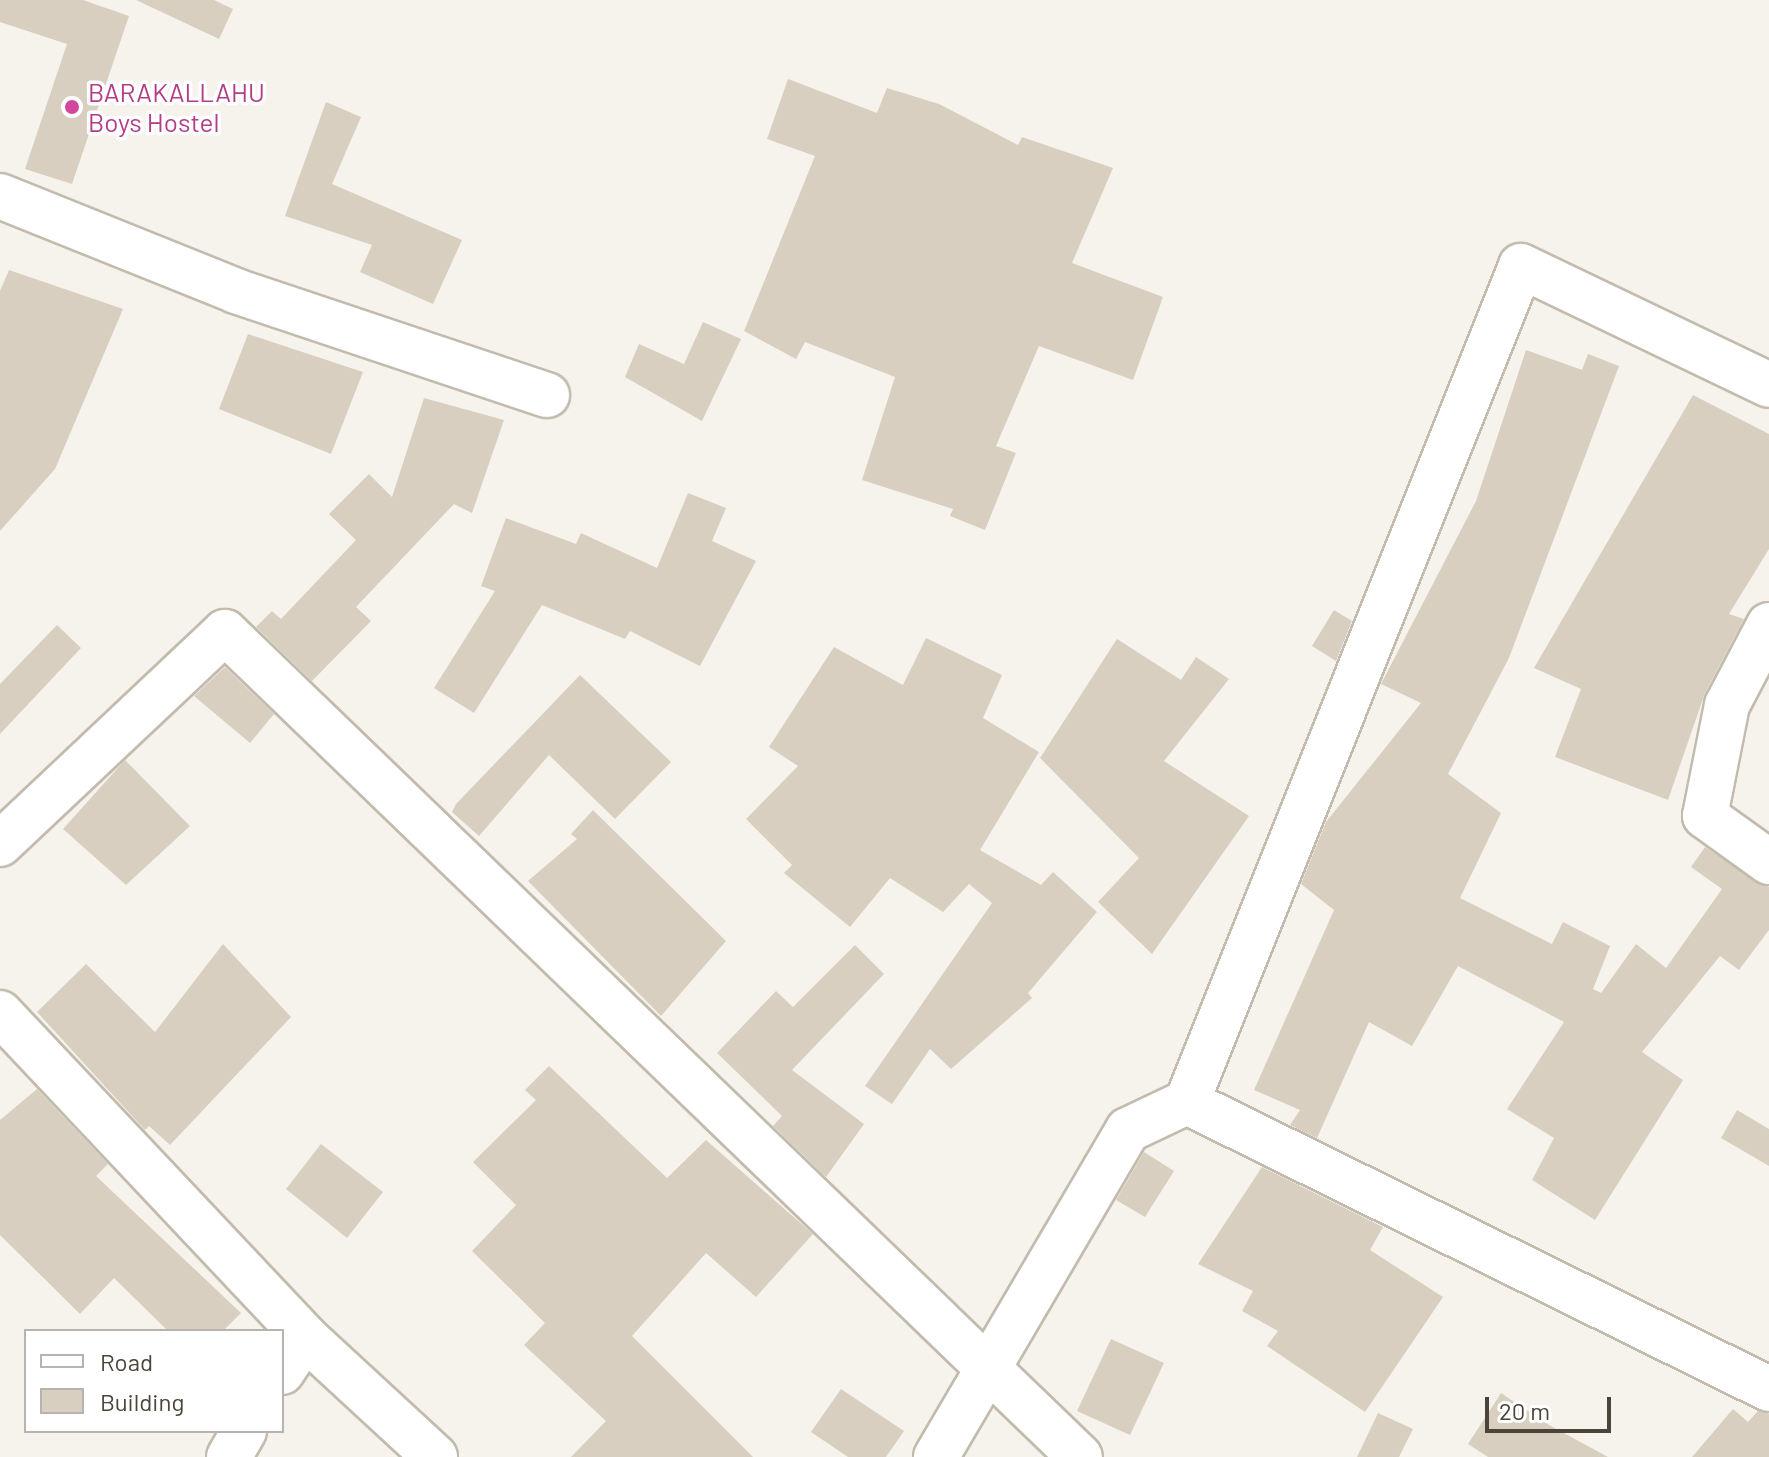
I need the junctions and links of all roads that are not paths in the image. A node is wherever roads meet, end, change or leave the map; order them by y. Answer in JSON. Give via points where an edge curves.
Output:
{"nodes":[{"id":1,"x":0,"y":196,"type":"edge"},
{"id":2,"x":1769,"y":385,"type":"edge"},
{"id":3,"x":547,"y":395,"type":"dead end"},
{"id":4,"x":1769,"y":625,"type":"edge"},
{"id":5,"x":0,"y":844,"type":"edge"},
{"id":6,"x":1769,"y":862,"type":"edge"},
{"id":7,"x":0,"y":1013,"type":"edge"},
{"id":8,"x":1187,"y":1102,"type":"junction"},
{"id":9,"x":272,"y":1329,"type":"edge"},
{"id":10,"x":293,"y":1354,"type":"edge"},
{"id":11,"x":986,"y":1369,"type":"junction"},
{"id":12,"x":1769,"y":1389,"type":"edge"},
{"id":13,"x":243,"y":1433,"type":"edge"},
{"id":14,"x":229,"y":1457,"type":"edge"},
{"id":15,"x":435,"y":1457,"type":"edge"},
{"id":16,"x":936,"y":1457,"type":"edge"},
{"id":17,"x":1080,"y":1457,"type":"edge"}],
"edges":[{"from":1,"to":3,"type":"street","via":[[236,291]]},
{"from":2,"to":8,"type":"street","via":[[1521,266]]},
{"from":4,"to":6,"type":"street","via":[[1727,705],[1705,816]]},
{"from":5,"to":11,"type":"street","via":[[225,632]]},
{"from":7,"to":9,"type":"street"},
{"from":8,"to":11,"type":"street","via":[[1128,1130]]},
{"from":8,"to":12,"type":"street"},
{"from":10,"to":15,"type":"street"},
{"from":11,"to":16,"type":"street"},
{"from":11,"to":17,"type":"street"},
{"from":13,"to":14,"type":"street"}]}
